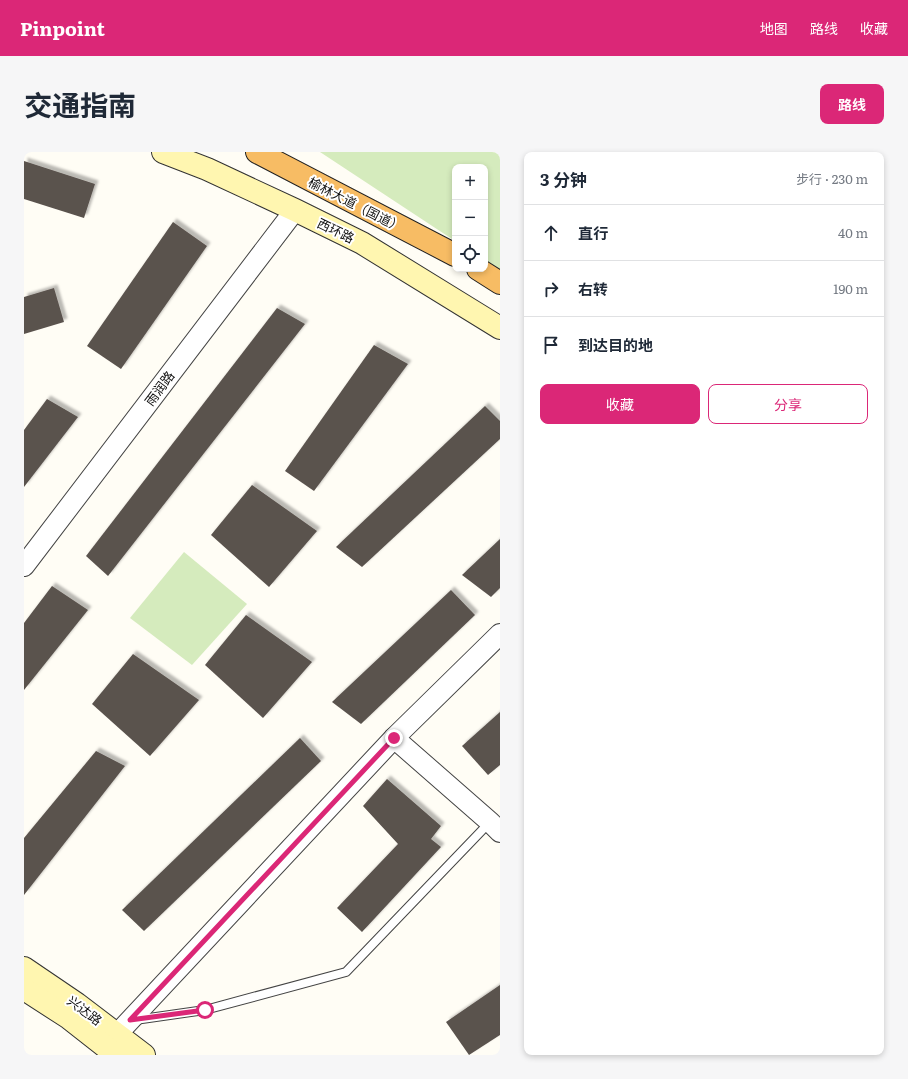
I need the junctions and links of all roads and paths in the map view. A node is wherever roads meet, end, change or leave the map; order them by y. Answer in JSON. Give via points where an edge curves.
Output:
{"nodes":[{"id":1,"x":163,"y":152,"type":"edge"},
{"id":2,"x":257,"y":152,"type":"edge"},
{"id":3,"x":295,"y":210,"type":"junction"},
{"id":4,"x":452,"y":253,"type":"edge"},
{"id":5,"x":483,"y":272,"type":"edge"},
{"id":6,"x":500,"y":283,"type":"edge"},
{"id":7,"x":500,"y":328,"type":"edge"},
{"id":8,"x":24,"y":566,"type":"edge"},
{"id":9,"x":500,"y":634,"type":"edge"},
{"id":10,"x":394,"y":738,"type":"junction"},
{"id":11,"x":495,"y":827,"type":"edge"},
{"id":12,"x":24,"y":968,"type":"edge"},
{"id":13,"x":24,"y":989,"type":"edge"},
{"id":14,"x":117,"y":1039,"type":"edge"},
{"id":15,"x":144,"y":1055,"type":"edge"}],
"edges":[{"from":1,"to":3,"type":"main road","name":"西环路"},
{"from":2,"to":4,"type":"highway","name":"榆林大道（国道）"},
{"from":3,"to":7,"type":"main road","name":"西环路","via":[[362,243]]},
{"from":3,"to":8,"type":"street","name":"雨润路"},
{"from":5,"to":6,"type":"highway"},
{"from":9,"to":10,"type":"street"},
{"from":10,"to":11,"type":"street"},
{"from":10,"to":14,"type":"street"},
{"from":11,"to":14,"type":"lane","via":[[346,972],[205,1010]]},
{"from":12,"to":14,"type":"main road","name":"兴达路","via":[[77,1004]]},
{"from":13,"to":14,"type":"main road","name":"兴达路","via":[[68,1018]]},
{"from":14,"to":15,"type":"main road","name":"兴达路"}]}
